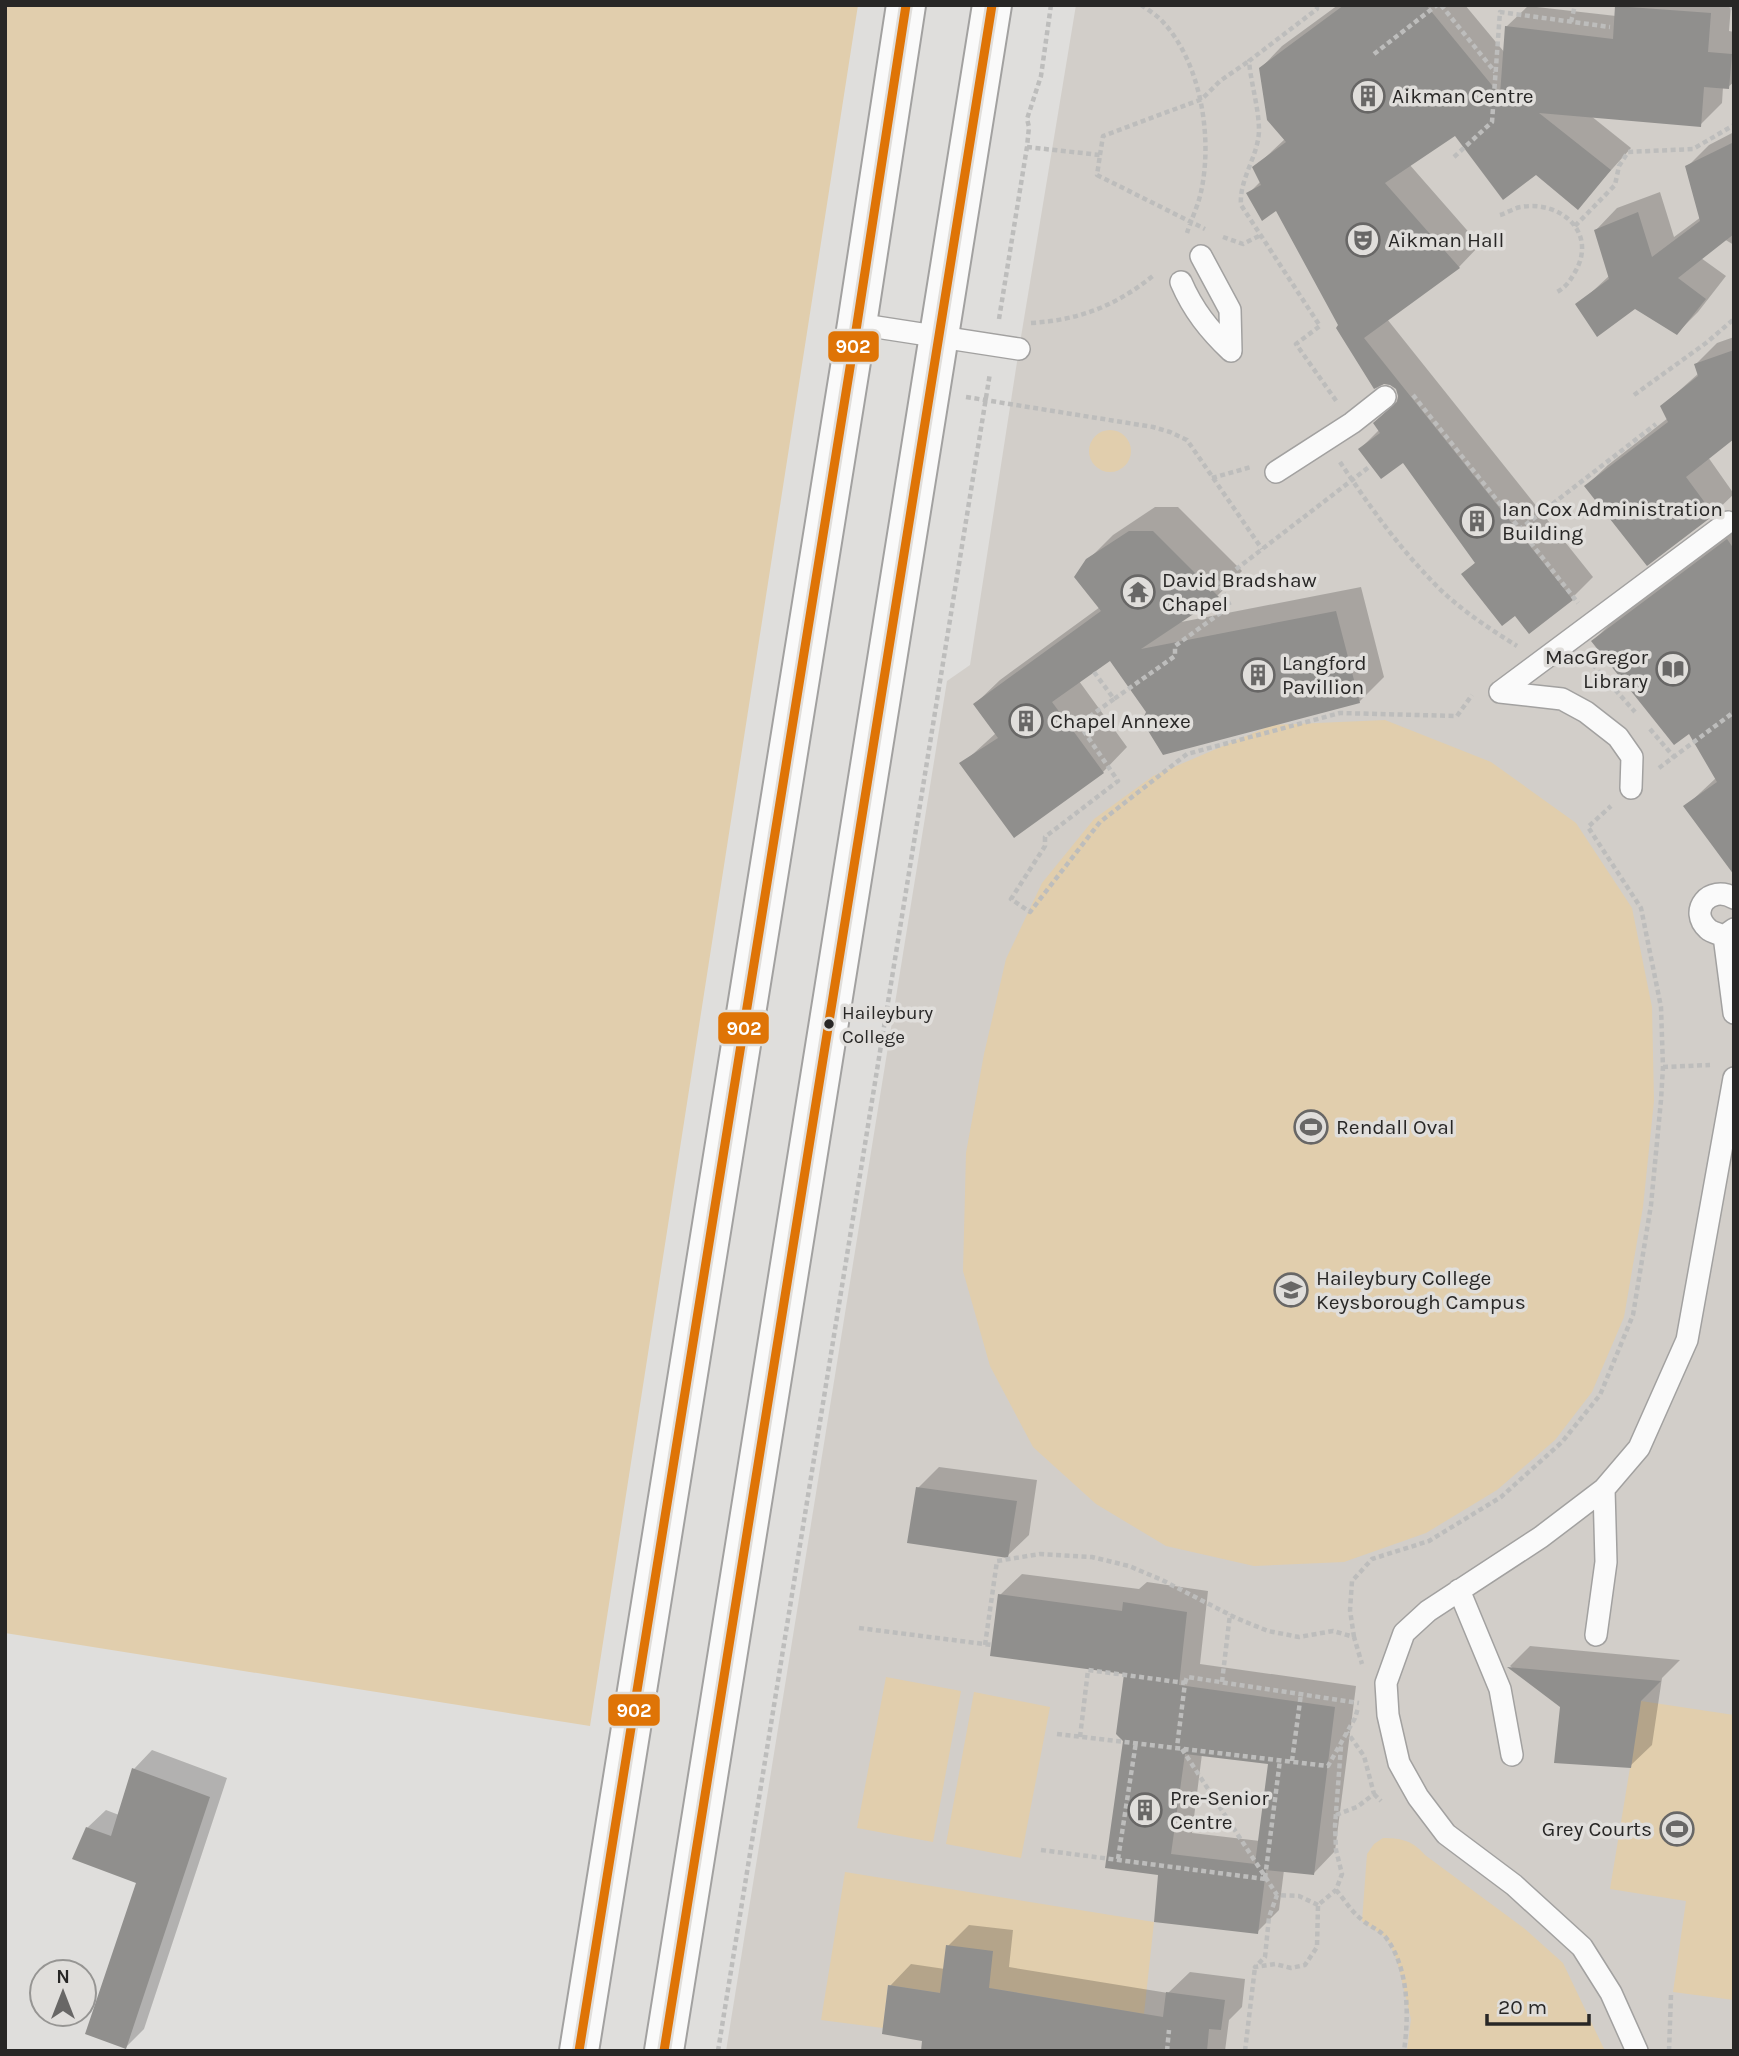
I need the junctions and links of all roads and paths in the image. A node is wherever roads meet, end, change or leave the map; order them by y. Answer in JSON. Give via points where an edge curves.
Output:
{"nodes":[{"id":1,"x":906,"y":5,"type":"edge"},
{"id":2,"x":992,"y":5,"type":"edge"},
{"id":3,"x":1051,"y":5,"type":"edge"},
{"id":4,"x":1141,"y":5,"type":"edge"},
{"id":5,"x":1317,"y":5,"type":"edge"},
{"id":6,"x":1439,"y":5,"type":"edge"},
{"id":7,"x":1575,"y":5,"type":"edge"},
{"id":8,"x":1731,"y":5,"type":"edge"},
{"id":9,"x":1734,"y":13,"type":"edge"},
{"id":10,"x":1571,"y":22,"type":"junction"},
{"id":11,"x":1610,"y":27,"type":"dead end"},
{"id":12,"x":1374,"y":54,"type":"dead end"},
{"id":13,"x":1249,"y":61,"type":"junction"},
{"id":14,"x":1496,"y":73,"type":"junction"},
{"id":15,"x":1202,"y":99,"type":"junction"},
{"id":16,"x":1734,"y":125,"type":"edge"},
{"id":17,"x":1027,"y":147,"type":"junction"},
{"id":18,"x":1100,"y":155,"type":"junction"},
{"id":19,"x":1454,"y":157,"type":"dead end"},
{"id":20,"x":1500,"y":215,"type":"dead end"},
{"id":21,"x":1191,"y":220,"type":"junction"},
{"id":22,"x":1575,"y":226,"type":"junction"},
{"id":23,"x":1261,"y":235,"type":"junction"},
{"id":24,"x":1185,"y":237,"type":"dead end"},
{"id":25,"x":1201,"y":256,"type":"dead end"},
{"id":26,"x":1157,"y":272,"type":"dead end"},
{"id":27,"x":1181,"y":282,"type":"dead end"},
{"id":28,"x":1557,"y":292,"type":"dead end"},
{"id":29,"x":1734,"y":319,"type":"edge"},
{"id":30,"x":1010,"y":323,"type":"dead end"},
{"id":31,"x":857,"y":324,"type":"junction"},
{"id":32,"x":1023,"y":324,"type":"dead end"},
{"id":33,"x":939,"y":337,"type":"junction"},
{"id":34,"x":994,"y":346,"type":"junction"},
{"id":35,"x":1019,"y":349,"type":"dead end"},
{"id":36,"x":930,"y":393,"type":"junction"},
{"id":37,"x":1412,"y":394,"type":"dead end"},
{"id":38,"x":1634,"y":395,"type":"dead end"},
{"id":39,"x":1385,"y":397,"type":"dead end"},
{"id":40,"x":986,"y":399,"type":"junction"},
{"id":41,"x":1352,"y":423,"type":"junction"},
{"id":42,"x":1656,"y":424,"type":"dead end"},
{"id":43,"x":1327,"y":438,"type":"junction"},
{"id":44,"x":1369,"y":467,"type":"dead end"},
{"id":45,"x":1276,"y":472,"type":"dead end"},
{"id":46,"x":1352,"y":480,"type":"junction"},
{"id":47,"x":1728,"y":522,"type":"dead end"},
{"id":48,"x":1520,"y":529,"type":"junction"},
{"id":49,"x":1262,"y":549,"type":"junction"},
{"id":50,"x":1218,"y":582,"type":"junction"},
{"id":51,"x":1209,"y":590,"type":"dead end"},
{"id":52,"x":1571,"y":613,"type":"dead end"},
{"id":53,"x":1570,"y":639,"type":"junction"},
{"id":54,"x":1541,"y":661,"type":"junction"},
{"id":55,"x":1094,"y":672,"type":"dead end"},
{"id":56,"x":1473,"y":694,"type":"dead end"},
{"id":57,"x":1114,"y":699,"type":"junction"},
{"id":58,"x":1734,"y":712,"type":"edge"},
{"id":59,"x":1640,"y":718,"type":"dead end"},
{"id":60,"x":1648,"y":727,"type":"dead end"},
{"id":61,"x":1674,"y":757,"type":"junction"},
{"id":62,"x":1632,"y":788,"type":"junction"},
{"id":63,"x":1734,"y":898,"type":"edge"},
{"id":64,"x":1729,"y":932,"type":"edge"},
{"id":65,"x":1734,"y":1013,"type":"edge"},
{"id":66,"x":1715,"y":1065,"type":"dead end"},
{"id":67,"x":1663,"y":1068,"type":"junction"},
{"id":68,"x":1734,"y":1078,"type":"edge"},
{"id":69,"x":1604,"y":1489,"type":"junction"},
{"id":70,"x":1459,"y":1591,"type":"junction"},
{"id":71,"x":1230,"y":1614,"type":"junction"},
{"id":72,"x":859,"y":1628,"type":"dead end"},
{"id":73,"x":1597,"y":1635,"type":"dead end"},
{"id":74,"x":1354,"y":1637,"type":"junction"},
{"id":75,"x":985,"y":1645,"type":"junction"},
{"id":76,"x":992,"y":1645,"type":"dead end"},
{"id":77,"x":1361,"y":1670,"type":"dead end"},
{"id":78,"x":1222,"y":1682,"type":"junction"},
{"id":79,"x":1185,"y":1683,"type":"junction"},
{"id":80,"x":1360,"y":1691,"type":"dead end"},
{"id":81,"x":1301,"y":1693,"type":"junction"},
{"id":82,"x":1359,"y":1703,"type":"junction"},
{"id":83,"x":1347,"y":1732,"type":"junction"},
{"id":84,"x":1057,"y":1734,"type":"dead end"},
{"id":85,"x":1080,"y":1737,"type":"junction"},
{"id":86,"x":1136,"y":1742,"type":"junction"},
{"id":87,"x":1342,"y":1742,"type":"junction"},
{"id":88,"x":1179,"y":1748,"type":"junction"},
{"id":89,"x":1512,"y":1755,"type":"dead end"},
{"id":90,"x":1280,"y":1760,"type":"junction"},
{"id":91,"x":1292,"y":1761,"type":"junction"},
{"id":92,"x":1374,"y":1794,"type":"junction"},
{"id":93,"x":1381,"y":1801,"type":"dead end"},
{"id":94,"x":1336,"y":1815,"type":"junction"},
{"id":95,"x":1041,"y":1850,"type":"dead end"},
{"id":96,"x":1118,"y":1859,"type":"junction"},
{"id":97,"x":1265,"y":1879,"type":"junction"},
{"id":98,"x":1336,"y":1890,"type":"junction"},
{"id":99,"x":1277,"y":1895,"type":"junction"},
{"id":100,"x":1318,"y":1905,"type":"junction"},
{"id":101,"x":1255,"y":1967,"type":"junction"},
{"id":102,"x":1671,"y":1995,"type":"dead end"},
{"id":103,"x":1169,"y":2030,"type":"dead end"},
{"id":104,"x":579,"y":2051,"type":"edge"},
{"id":105,"x":664,"y":2051,"type":"edge"},
{"id":106,"x":718,"y":2051,"type":"edge"},
{"id":107,"x":1167,"y":2051,"type":"edge"},
{"id":108,"x":1245,"y":2051,"type":"edge"},
{"id":109,"x":1404,"y":2051,"type":"edge"},
{"id":110,"x":1637,"y":2051,"type":"edge"},
{"id":111,"x":1669,"y":2051,"type":"edge"}],
"edges":[{"from":1,"to":31,"type":"highway"},
{"from":2,"to":33,"type":"highway"},
{"from":3,"to":17,"type":"path","via":[[1041,76],[1027,119]]},
{"from":4,"to":15,"type":"path","via":[[1163,21],[1185,56]]},
{"from":5,"to":13,"type":"path"},
{"from":6,"to":12,"type":"path"},
{"from":6,"to":14,"type":"path"},
{"from":7,"to":10,"type":"path"},
{"from":8,"to":9,"type":"path"},
{"from":10,"to":11,"type":"path"},
{"from":10,"to":14,"type":"path","via":[[1500,12]]},
{"from":13,"to":15,"type":"path"},
{"from":13,"to":23,"type":"path","via":[[1259,132],[1240,193],[1241,205]]},
{"from":14,"to":19,"type":"path","via":[[1492,122]]},
{"from":15,"to":18,"type":"path","via":[[1103,136]]},
{"from":15,"to":21,"type":"path","via":[[1201,192]]},
{"from":16,"to":22,"type":"path","via":[[1693,149],[1628,152],[1615,185]]},
{"from":17,"to":18,"type":"path"},
{"from":17,"to":30,"type":"path","via":[[998,322]]},
{"from":18,"to":21,"type":"path","via":[[1097,175]]},
{"from":20,"to":22,"type":"path","via":[[1521,207],[1546,209]]},
{"from":21,"to":23,"type":"path","via":[[1244,244]]},
{"from":21,"to":24,"type":"path"},
{"from":22,"to":28,"type":"path","via":[[1584,249],[1565,288]]},
{"from":23,"to":41,"type":"path","via":[[1320,326],[1296,344]]},
{"from":25,"to":27,"type":"lane","via":[[1230,310],[1231,351],[1205,325]]},
{"from":26,"to":32,"type":"path","via":[[1101,309],[1063,321]]},
{"from":29,"to":38,"type":"path"},
{"from":31,"to":33,"type":"lane"},
{"from":31,"to":104,"type":"highway"},
{"from":33,"to":34,"type":"lane"},
{"from":33,"to":36,"type":"highway"},
{"from":34,"to":35,"type":"lane"},
{"from":34,"to":40,"type":"path"},
{"from":36,"to":40,"type":"path"},
{"from":36,"to":105,"type":"highway"},
{"from":37,"to":48,"type":"path"},
{"from":39,"to":41,"type":"lane"},
{"from":40,"to":49,"type":"path","via":[[1153,427],[1186,440]]},
{"from":40,"to":106,"type":"path"},
{"from":41,"to":43,"type":"lane"},
{"from":42,"to":48,"type":"path"},
{"from":43,"to":45,"type":"lane"},
{"from":43,"to":46,"type":"path"},
{"from":44,"to":46,"type":"path"},
{"from":46,"to":49,"type":"path"},
{"from":46,"to":54,"type":"path","via":[[1433,583],[1485,626]]},
{"from":47,"to":53,"type":"lane"},
{"from":48,"to":52,"type":"path","via":[[1581,606]]},
{"from":49,"to":50,"type":"path"},
{"from":50,"to":51,"type":"path"},
{"from":50,"to":57,"type":"path","via":[[1230,606],[1175,646],[1175,656]]},
{"from":53,"to":54,"type":"lane"},
{"from":53,"to":59,"type":"path"},
{"from":54,"to":62,"type":"lane","via":[[1500,692],[1562,699],[1586,712],[1618,737],[1632,757]]},
{"from":55,"to":57,"type":"path"},
{"from":56,"to":57,"type":"path","via":[[1457,716],[1340,713],[1188,754],[1100,822],[1030,912],[1012,899],[1045,845],[1045,837],[1118,781],[1079,724]]},
{"from":58,"to":61,"type":"path"},
{"from":60,"to":61,"type":"path"},
{"from":61,"to":62,"type":"path"},
{"from":62,"to":67,"type":"path","via":[[1588,827],[1641,908],[1661,1007]]},
{"from":63,"to":64,"type":"lane","via":[[1723,892],[1710,895],[1702,904],[1700,917],[1708,930]]},
{"from":64,"to":65,"type":"lane"},
{"from":66,"to":67,"type":"path"},
{"from":67,"to":74,"type":"path","via":[[1651,1205],[1633,1315],[1600,1395],[1562,1442],[1501,1497],[1429,1541],[1372,1559],[1352,1581]]},
{"from":68,"to":69,"type":"lane","via":[[1687,1340],[1639,1448]]},
{"from":69,"to":70,"type":"lane"},
{"from":69,"to":73,"type":"lane","via":[[1606,1562]]},
{"from":70,"to":89,"type":"lane","via":[[1500,1689]]},
{"from":70,"to":110,"type":"lane","via":[[1404,1633],[1386,1683],[1399,1763],[1446,1835],[1514,1885],[1582,1947],[1611,1993]]},
{"from":71,"to":74,"type":"path","via":[[1268,1631],[1299,1637],[1333,1631]]},
{"from":71,"to":75,"type":"path","via":[[1129,1566],[1092,1557],[1040,1554],[997,1561]]},
{"from":71,"to":78,"type":"path"},
{"from":72,"to":75,"type":"path"},
{"from":74,"to":77,"type":"path"},
{"from":75,"to":76,"type":"path"},
{"from":78,"to":79,"type":"path","via":[[1187,1676]]},
{"from":78,"to":81,"type":"path"},
{"from":79,"to":85,"type":"path","via":[[1088,1670]]},
{"from":79,"to":88,"type":"path"},
{"from":80,"to":82,"type":"path"},
{"from":81,"to":82,"type":"path"},
{"from":81,"to":91,"type":"path"},
{"from":82,"to":83,"type":"path"},
{"from":83,"to":87,"type":"path"},
{"from":83,"to":92,"type":"path","via":[[1364,1756]]},
{"from":84,"to":85,"type":"path"},
{"from":85,"to":86,"type":"path"},
{"from":86,"to":88,"type":"path"},
{"from":86,"to":96,"type":"path"},
{"from":87,"to":91,"type":"path","via":[[1328,1766]]},
{"from":87,"to":94,"type":"path"},
{"from":88,"to":90,"type":"path"},
{"from":88,"to":97,"type":"path"},
{"from":90,"to":91,"type":"path"},
{"from":90,"to":97,"type":"path"},
{"from":92,"to":93,"type":"path"},
{"from":92,"to":94,"type":"path"},
{"from":94,"to":98,"type":"path","via":[[1336,1850],[1342,1874]]},
{"from":95,"to":96,"type":"path"},
{"from":96,"to":97,"type":"path"},
{"from":97,"to":99,"type":"path"},
{"from":98,"to":100,"type":"path"},
{"from":98,"to":109,"type":"path","via":[[1362,1920],[1387,1938],[1397,1960],[1408,2021]]},
{"from":99,"to":100,"type":"path","via":[[1299,1896]]},
{"from":99,"to":101,"type":"path","via":[[1269,1917],[1265,1957]]},
{"from":100,"to":101,"type":"path","via":[[1317,1947],[1305,1965]]},
{"from":101,"to":108,"type":"path"},
{"from":102,"to":111,"type":"path"},
{"from":103,"to":107,"type":"path"}]}
